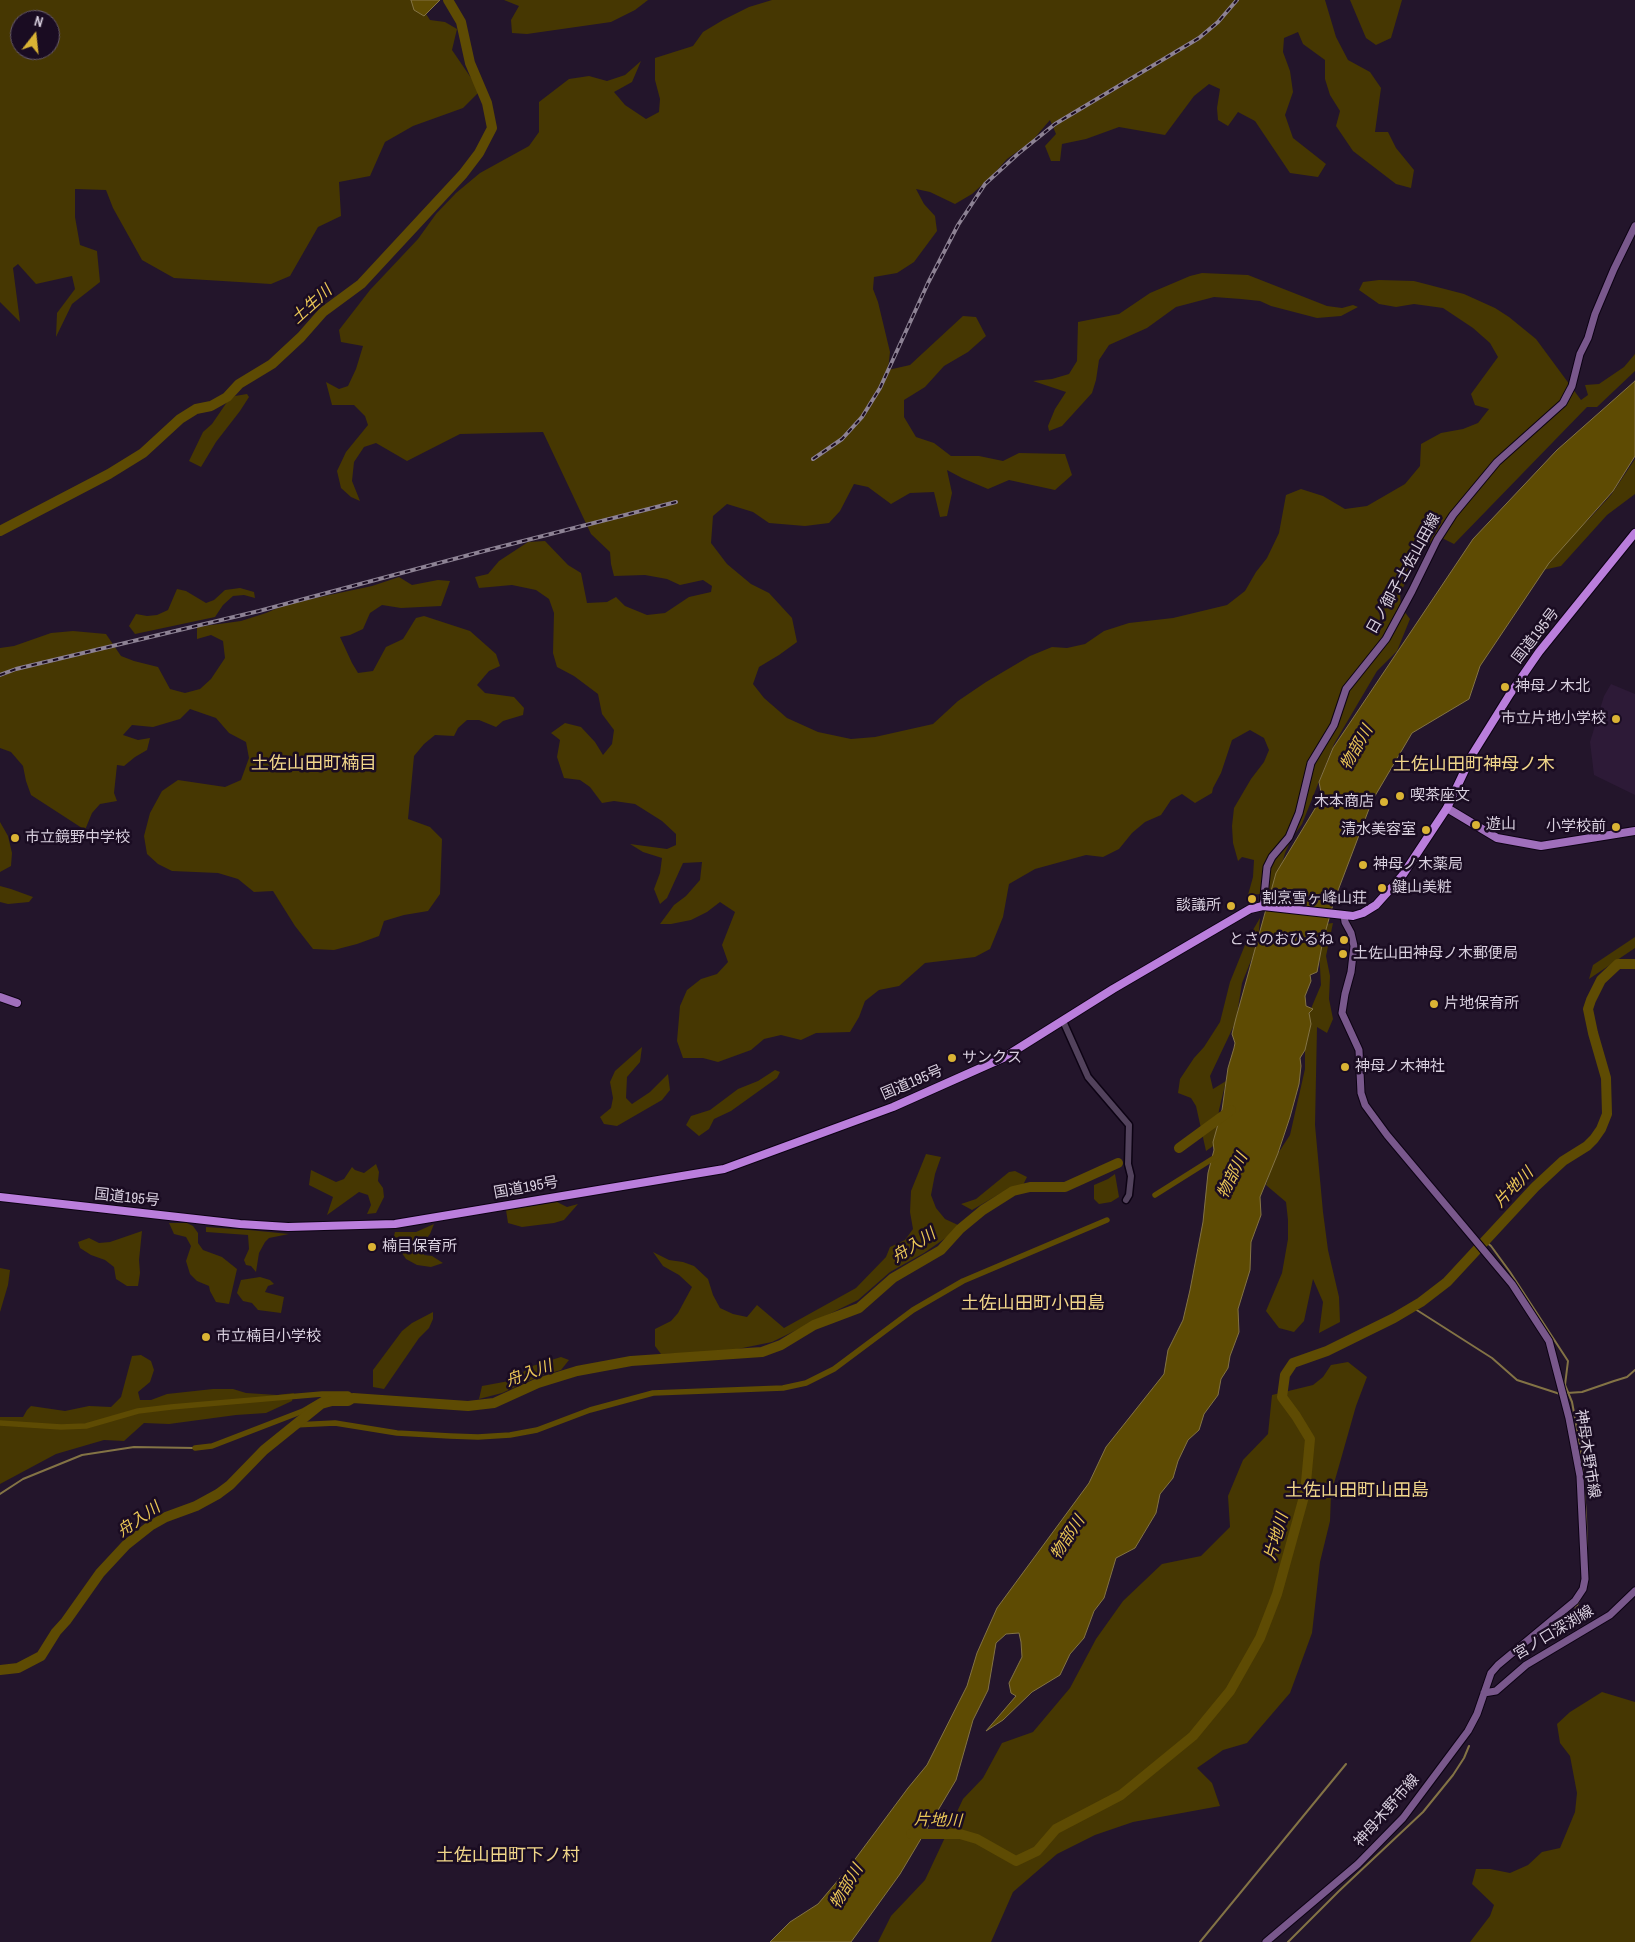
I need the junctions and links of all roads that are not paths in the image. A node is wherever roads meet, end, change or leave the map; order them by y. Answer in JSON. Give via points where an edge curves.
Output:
{"nodes":[{"id":1,"x":1635,"y":226,"type":"edge"},
{"id":2,"x":1635,"y":533,"type":"edge"},
{"id":3,"x":1447,"y":808,"type":"junction"},
{"id":4,"x":1635,"y":831,"type":"edge"},
{"id":5,"x":1266,"y":906,"type":"junction"},
{"id":6,"x":1341,"y":914,"type":"junction"},
{"id":7,"x":0,"y":997,"type":"edge"},
{"id":8,"x":17,"y":1003,"type":"dead end"},
{"id":9,"x":1063,"y":1021,"type":"junction"},
{"id":10,"x":0,"y":1196,"type":"edge"},
{"id":11,"x":1126,"y":1200,"type":"dead end"},
{"id":12,"x":1635,"y":1591,"type":"edge"},
{"id":13,"x":1484,"y":1693,"type":"junction"},
{"id":14,"x":1266,"y":1942,"type":"edge"}],
"edges":[{"from":1,"to":5,"type":"main road","name":"日ノ御子土佐山田線","via":[[1595,314],[1572,386],[1563,403],[1497,462],[1453,515],[1386,638],[1346,690],[1334,724],[1311,763],[1299,813],[1288,837],[1267,867]]},
{"from":2,"to":3,"type":"highway","name":"国道195号","via":[[1539,652],[1510,694],[1472,755]]},
{"from":3,"to":4,"type":"main road","via":[[1489,835],[1541,846]]},
{"from":3,"to":6,"type":"highway","name":"国道195号","via":[[1402,876],[1376,905],[1353,916]]},
{"from":5,"to":6,"type":"highway","name":"国道195号"},
{"from":5,"to":9,"type":"highway","name":"国道195号","via":[[1250,909]]},
{"from":6,"to":13,"type":"main road","name":"神母木野市線","via":[[1354,946],[1342,1013],[1357,1043],[1365,1105],[1512,1284],[1544,1331],[1569,1418],[1582,1490],[1583,1589],[1575,1601],[1498,1665]]},
{"from":7,"to":8,"type":"main road"},
{"from":9,"to":10,"type":"highway","name":"国道195号","via":[[1003,1058],[893,1107],[724,1169],[395,1224],[288,1227],[240,1224]]},
{"from":9,"to":11,"type":"street","via":[[1088,1077],[1129,1124],[1128,1164],[1131,1176]]},
{"from":12,"to":13,"type":"main road","name":"宮ノ口深渕線","via":[[1610,1615],[1526,1664],[1496,1691]]},
{"from":13,"to":14,"type":"main road","name":"神母木野市線","via":[[1464,1737],[1403,1818],[1358,1864]]}]}
